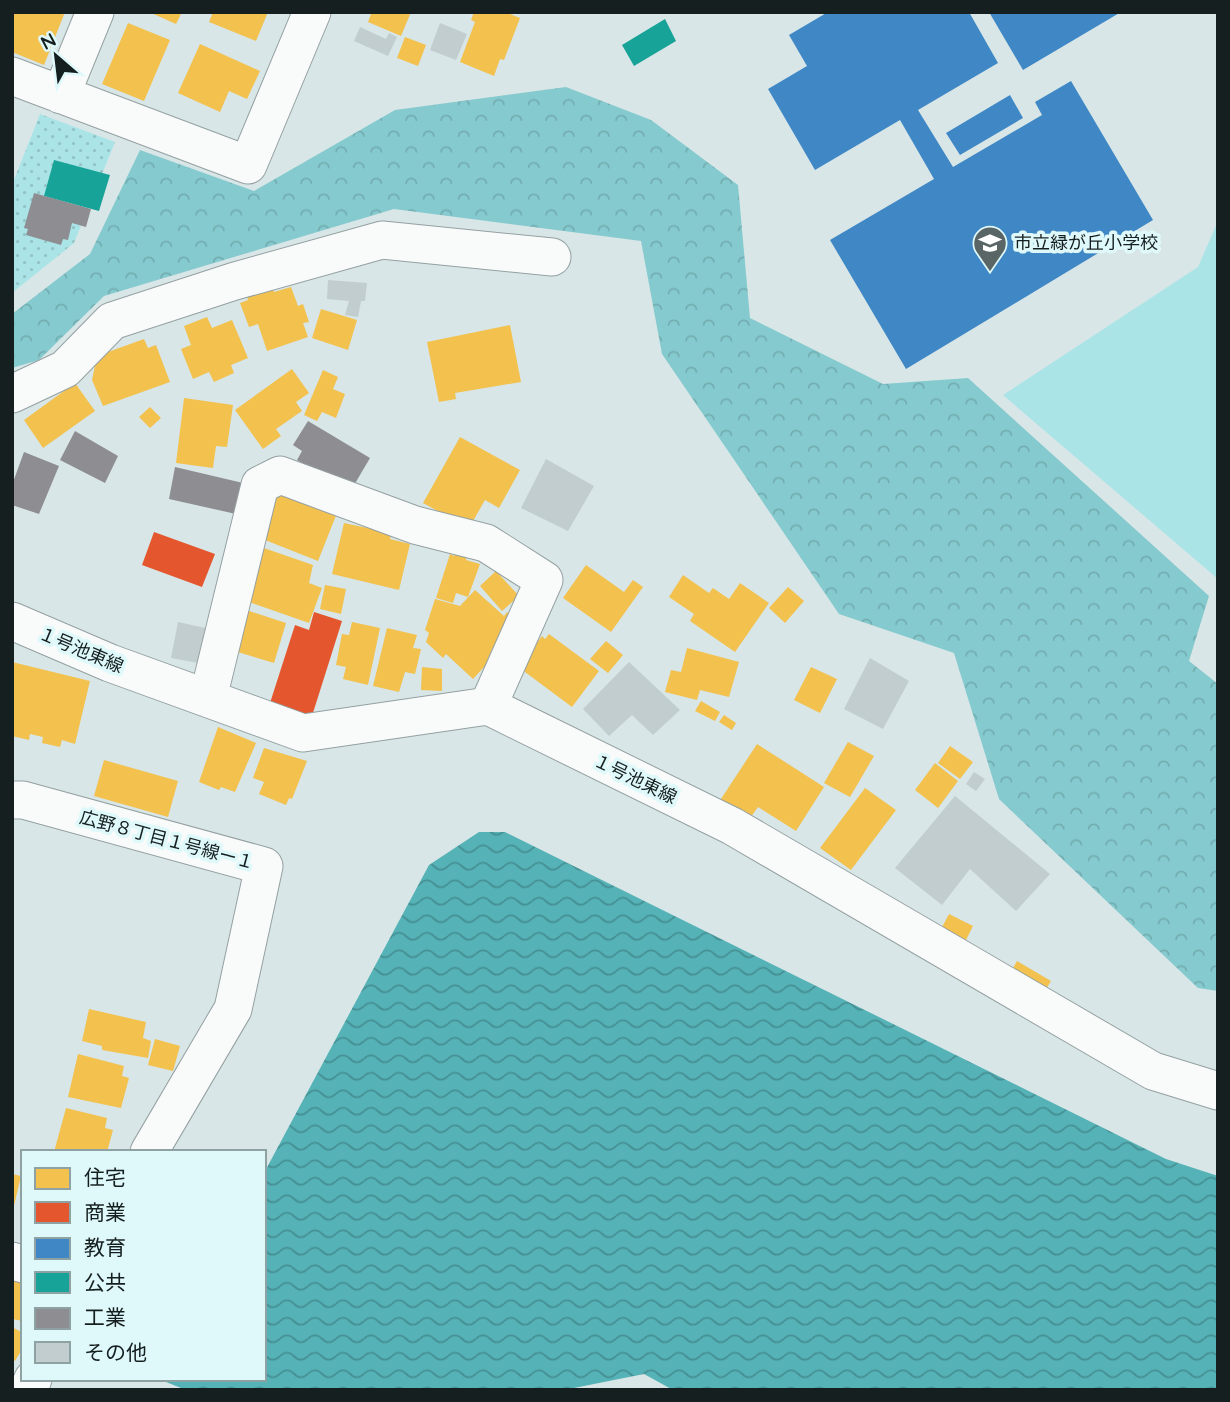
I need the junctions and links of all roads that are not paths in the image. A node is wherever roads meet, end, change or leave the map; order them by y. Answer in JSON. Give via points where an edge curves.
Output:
{"nodes":[{"id":1,"x":95,"y":12,"type":"edge"},
{"id":2,"x":313,"y":12,"type":"edge"},
{"id":3,"x":12,"y":76,"type":"edge"},
{"id":4,"x":61,"y":95,"type":"junction"},
{"id":5,"x":552,"y":257,"type":"dead end"},
{"id":6,"x":12,"y":394,"type":"edge"},
{"id":7,"x":12,"y":621,"type":"edge"},
{"id":8,"x":208,"y":698,"type":"junction"},
{"id":9,"x":488,"y":706,"type":"junction"},
{"id":10,"x":12,"y":800,"type":"edge"},
{"id":11,"x":1218,"y":1091,"type":"edge"},
{"id":12,"x":150,"y":1150,"type":"edge"}],
"edges":[{"from":1,"to":4,"type":"street"},
{"from":2,"to":4,"type":"street","via":[[248,165]]},
{"from":3,"to":4,"type":"street"},
{"from":5,"to":6,"type":"street","via":[[382,240],[112,321],[65,369]]},
{"from":7,"to":8,"type":"street","name":"１号池東線"},
{"from":8,"to":9,"type":"street","name":"１号池東線","via":[[303,733]]},
{"from":8,"to":9,"type":"street","via":[[260,485],[279,475],[415,525],[486,543],[544,580]]},
{"from":9,"to":11,"type":"street","name":"１号池東線","via":[[732,826],[1153,1071]]},
{"from":10,"to":12,"type":"street","name":"広野８丁目１号線ー１","via":[[264,866],[233,1009]]}]}
